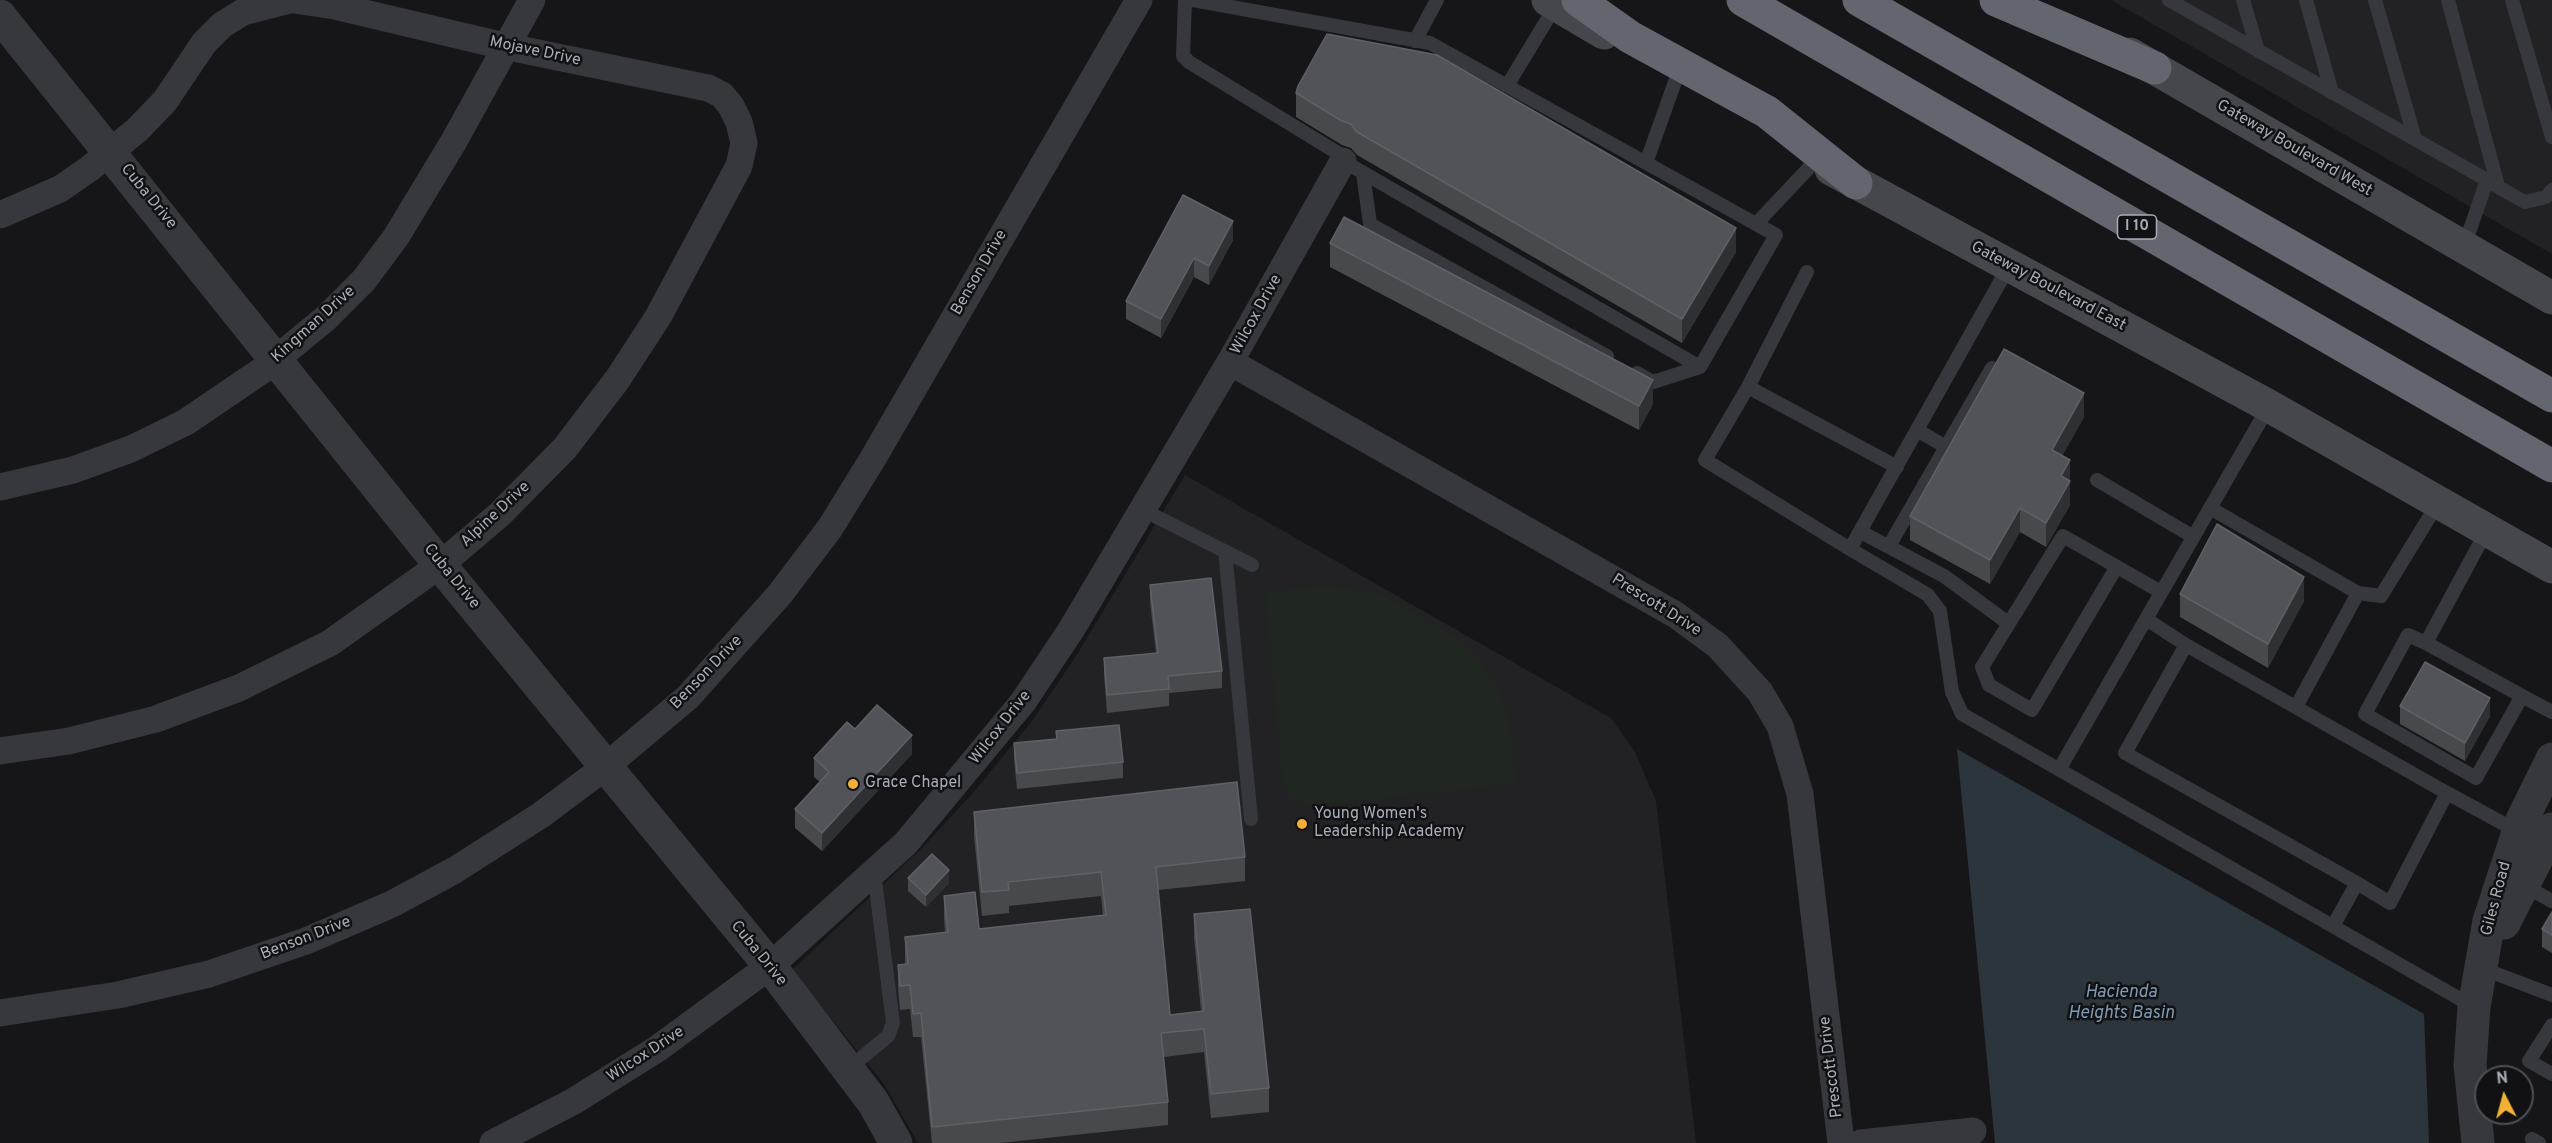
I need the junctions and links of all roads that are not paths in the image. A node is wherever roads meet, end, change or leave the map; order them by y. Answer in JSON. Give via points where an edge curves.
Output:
{"nodes":[{"id":1,"x":292,"y":0,"type":"edge"},
{"id":2,"x":532,"y":0,"type":"edge"},
{"id":3,"x":1139,"y":0,"type":"edge"},
{"id":4,"x":1185,"y":0,"type":"edge"},
{"id":5,"x":1193,"y":0,"type":"edge"},
{"id":6,"x":1437,"y":0,"type":"edge"},
{"id":7,"x":1743,"y":0,"type":"edge"},
{"id":8,"x":1859,"y":0,"type":"edge"},
{"id":9,"x":1996,"y":0,"type":"edge"},
{"id":10,"x":2036,"y":0,"type":"edge"},
{"id":11,"x":2244,"y":0,"type":"edge"},
{"id":12,"x":2306,"y":0,"type":"edge"},
{"id":13,"x":2375,"y":0,"type":"edge"},
{"id":14,"x":2448,"y":0,"type":"edge"},
{"id":15,"x":2512,"y":0,"type":"edge"},
{"id":16,"x":2173,"y":1,"type":"edge"},
{"id":17,"x":1561,"y":2,"type":"edge"},
{"id":18,"x":0,"y":16,"type":"edge"},
{"id":19,"x":1415,"y":40,"type":"junction"},
{"id":20,"x":504,"y":46,"type":"junction"},
{"id":21,"x":2258,"y":51,"type":"junction"},
{"id":22,"x":2155,"y":68,"type":"junction"},
{"id":23,"x":1679,"y":70,"type":"junction"},
{"id":24,"x":1507,"y":86,"type":"junction"},
{"id":25,"x":2332,"y":93,"type":"junction"},
{"id":26,"x":2552,"y":137,"type":"edge"},
{"id":27,"x":2415,"y":139,"type":"junction"},
{"id":28,"x":744,"y":143,"type":"joint"},
{"id":29,"x":111,"y":152,"type":"junction"},
{"id":30,"x":1818,"y":157,"type":"junction"},
{"id":31,"x":1646,"y":163,"type":"junction"},
{"id":32,"x":1353,"y":167,"type":"junction"},
{"id":33,"x":1856,"y":183,"type":"joint"},
{"id":34,"x":2493,"y":183,"type":"junction"},
{"id":35,"x":2552,"y":190,"type":"edge"},
{"id":36,"x":0,"y":215,"type":"edge"},
{"id":37,"x":1756,"y":225,"type":"junction"},
{"id":38,"x":2464,"y":247,"type":"junction"},
{"id":39,"x":2009,"y":266,"type":"junction"},
{"id":40,"x":1807,"y":272,"type":"dead end"},
{"id":41,"x":2552,"y":298,"type":"edge"},
{"id":42,"x":277,"y":358,"type":"junction"},
{"id":43,"x":1230,"y":362,"type":"junction"},
{"id":44,"x":1700,"y":367,"type":"junction"},
{"id":45,"x":1992,"y":368,"type":"edge"},
{"id":46,"x":1748,"y":387,"type":"junction"},
{"id":47,"x":2552,"y":396,"type":"edge"},
{"id":48,"x":2269,"y":406,"type":"junction"},
{"id":49,"x":1917,"y":430,"type":"junction"},
{"id":50,"x":1946,"y":447,"type":"junction"},
{"id":51,"x":2541,"y":460,"type":"edge"},
{"id":52,"x":1897,"y":467,"type":"junction"},
{"id":53,"x":2097,"y":480,"type":"dead end"},
{"id":54,"x":0,"y":487,"type":"edge"},
{"id":55,"x":2438,"y":502,"type":"junction"},
{"id":56,"x":2210,"y":508,"type":"junction"},
{"id":57,"x":1143,"y":510,"type":"junction"},
{"id":58,"x":2487,"y":530,"type":"junction"},
{"id":59,"x":1861,"y":532,"type":"junction"},
{"id":60,"x":2192,"y":536,"type":"junction"},
{"id":61,"x":1889,"y":546,"type":"junction"},
{"id":62,"x":1850,"y":549,"type":"junction"},
{"id":63,"x":1225,"y":551,"type":"junction"},
{"id":64,"x":440,"y":565,"type":"junction"},
{"id":65,"x":1252,"y":565,"type":"dead end"},
{"id":66,"x":2548,"y":567,"type":"edge"},
{"id":67,"x":2116,"y":568,"type":"junction"},
{"id":68,"x":2161,"y":592,"type":"junction"},
{"id":69,"x":2358,"y":593,"type":"junction"},
{"id":70,"x":2146,"y":619,"type":"junction"},
{"id":71,"x":2008,"y":623,"type":"junction"},
{"id":72,"x":2426,"y":643,"type":"junction"},
{"id":73,"x":2186,"y":645,"type":"junction"},
{"id":74,"x":2522,"y":696,"type":"junction"},
{"id":75,"x":2296,"y":706,"type":"junction"},
{"id":76,"x":2552,"y":712,"type":"edge"},
{"id":77,"x":0,"y":751,"type":"edge"},
{"id":78,"x":2552,"y":759,"type":"edge"},
{"id":79,"x":605,"y":767,"type":"junction"},
{"id":80,"x":2060,"y":768,"type":"junction"},
{"id":81,"x":2447,"y":793,"type":"junction"},
{"id":82,"x":1251,"y":819,"type":"dead end"},
{"id":83,"x":2541,"y":838,"type":"edge"},
{"id":84,"x":874,"y":872,"type":"junction"},
{"id":85,"x":2357,"y":884,"type":"junction"},
{"id":86,"x":2523,"y":885,"type":"junction"},
{"id":87,"x":2552,"y":901,"type":"edge"},
{"id":88,"x":2333,"y":926,"type":"junction"},
{"id":89,"x":770,"y":966,"type":"junction"},
{"id":90,"x":2481,"y":968,"type":"junction"},
{"id":91,"x":2552,"y":995,"type":"edge"},
{"id":92,"x":2474,"y":1007,"type":"junction"},
{"id":93,"x":0,"y":1013,"type":"edge"},
{"id":94,"x":2552,"y":1025,"type":"edge"},
{"id":95,"x":849,"y":1069,"type":"junction"},
{"id":96,"x":2552,"y":1074,"type":"edge"},
{"id":97,"x":1973,"y":1131,"type":"dead end"},
{"id":98,"x":493,"y":1143,"type":"edge"},
{"id":99,"x":896,"y":1143,"type":"edge"},
{"id":100,"x":1841,"y":1143,"type":"edge"},
{"id":101,"x":1861,"y":1143,"type":"edge"},
{"id":102,"x":2478,"y":1143,"type":"edge"}],
"edges":[{"from":1,"to":20,"type":"street","name":"Mojave Drive","via":[[335,6]]},
{"from":1,"to":29,"type":"street","name":"Mojave Drive","via":[[243,12],[222,25],[204,43],[165,101]]},
{"from":2,"to":20,"type":"street","name":"Kingman Drive"},
{"from":3,"to":79,"type":"street","name":"Benson Drive","via":[[830,528],[780,594],[688,697]]},
{"from":4,"to":32,"type":"lane","via":[[1183,56],[1341,155]]},
{"from":5,"to":19,"type":"lane"},
{"from":6,"to":19,"type":"lane"},
{"from":7,"to":51,"type":"highway","number":"I 10"},
{"from":8,"to":47,"type":"highway"},
{"from":9,"to":22,"type":"highway"},
{"from":10,"to":22,"type":"main road","name":"Gateway Boulevard West"},
{"from":11,"to":21,"type":"lane"},
{"from":12,"to":25,"type":"lane"},
{"from":13,"to":27,"type":"lane"},
{"from":14,"to":34,"type":"lane"},
{"from":15,"to":26,"type":"lane"},
{"from":16,"to":21,"type":"lane"},
{"from":17,"to":23,"type":"highway","via":[[1630,36]]},
{"from":17,"to":24,"type":"lane"},
{"from":18,"to":29,"type":"street","name":"Cuba Drive"},
{"from":19,"to":24,"type":"lane","via":[[1430,43]]},
{"from":20,"to":28,"type":"street","name":"Mojave Drive","via":[[708,88],[722,95],[731,106]]},
{"from":20,"to":42,"type":"street","name":"Kingman Drive","via":[[454,141],[396,237],[364,280]]},
{"from":21,"to":25,"type":"lane"},
{"from":22,"to":38,"type":"main road","name":"Gateway Boulevard West"},
{"from":23,"to":30,"type":"highway","via":[[1767,112]]},
{"from":23,"to":31,"type":"lane"},
{"from":24,"to":31,"type":"lane"},
{"from":25,"to":27,"type":"lane"},
{"from":27,"to":34,"type":"lane"},
{"from":28,"to":64,"type":"street","name":"Alpine Drive","via":[[739,166],[711,221],[658,317],[617,380],[565,448],[501,514]]},
{"from":29,"to":36,"type":"street","name":"Mojave Drive","via":[[60,189]]},
{"from":29,"to":42,"type":"street","name":"Cuba Drive"},
{"from":30,"to":33,"type":"highway"},
{"from":30,"to":37,"type":"lane"},
{"from":31,"to":37,"type":"lane"},
{"from":32,"to":43,"type":"street","name":"Wilcox Drive"},
{"from":32,"to":44,"type":"lane"},
{"from":32,"to":44,"type":"lane","via":[[1370,224],[1653,382]]},
{"from":33,"to":39,"type":"main road","name":"Gateway Boulevard East"},
{"from":34,"to":35,"type":"lane","via":[[2525,202],[2546,197]]},
{"from":34,"to":38,"type":"lane"},
{"from":37,"to":44,"type":"lane","via":[[1776,236]]},
{"from":38,"to":41,"type":"main road","name":"Gateway Boulevard West"},
{"from":39,"to":48,"type":"main road","name":"Gateway Boulevard East"},
{"from":39,"to":49,"type":"lane"},
{"from":40,"to":46,"type":"lane"},
{"from":42,"to":54,"type":"street","name":"Kingman Drive","via":[[213,405],[131,448],[73,470]]},
{"from":42,"to":64,"type":"street","name":"Cuba Drive"},
{"from":43,"to":57,"type":"street","name":"Wilcox Drive"},
{"from":43,"to":100,"type":"street","name":"Prescott Drive","via":[[1676,615],[1718,646],[1760,692],[1780,726],[1800,794]]},
{"from":45,"to":50,"type":"lane"},
{"from":46,"to":52,"type":"lane"},
{"from":46,"to":62,"type":"lane","via":[[1705,460]]},
{"from":48,"to":55,"type":"main road","name":"Gateway Boulevard East"},
{"from":48,"to":56,"type":"lane"},
{"from":49,"to":50,"type":"lane"},
{"from":49,"to":52,"type":"lane"},
{"from":50,"to":61,"type":"lane"},
{"from":52,"to":59,"type":"lane"},
{"from":53,"to":60,"type":"lane"},
{"from":55,"to":58,"type":"main road","name":"Gateway Boulevard East"},
{"from":55,"to":69,"type":"lane","via":[[2381,596]]},
{"from":56,"to":60,"type":"lane"},
{"from":56,"to":69,"type":"lane"},
{"from":57,"to":63,"type":"lane"},
{"from":57,"to":84,"type":"street","name":"Wilcox Drive","via":[[1023,702],[906,843]]},
{"from":58,"to":66,"type":"main road","name":"Gateway Boulevard East"},
{"from":58,"to":72,"type":"lane"},
{"from":59,"to":61,"type":"lane"},
{"from":59,"to":62,"type":"lane"},
{"from":60,"to":68,"type":"lane"},
{"from":61,"to":71,"type":"lane","via":[[1944,576]]},
{"from":62,"to":80,"type":"lane","via":[[1928,595],[1940,611],[1952,692],[1962,714]]},
{"from":63,"to":65,"type":"lane"},
{"from":63,"to":82,"type":"lane","via":[[1242,789]]},
{"from":64,"to":77,"type":"street","name":"Alpine Drive","via":[[330,643],[239,688],[156,719],[69,741]]},
{"from":64,"to":79,"type":"street","name":"Cuba Drive"},
{"from":67,"to":68,"type":"lane"},
{"from":67,"to":71,"type":"lane","via":[[2063,536]]},
{"from":67,"to":71,"type":"lane","via":[[2032,710],[1989,685],[1982,667]]},
{"from":68,"to":70,"type":"lane"},
{"from":69,"to":75,"type":"lane"},
{"from":70,"to":73,"type":"lane"},
{"from":70,"to":80,"type":"lane"},
{"from":72,"to":74,"type":"lane"},
{"from":72,"to":74,"type":"lane","via":[[2408,635],[2365,714],[2476,778]]},
{"from":73,"to":75,"type":"lane"},
{"from":73,"to":85,"type":"lane","via":[[2125,753]]},
{"from":74,"to":76,"type":"lane"},
{"from":75,"to":81,"type":"lane"},
{"from":78,"to":83,"type":"street","name":"Giles Road"},
{"from":79,"to":89,"type":"street","name":"Cuba Drive"},
{"from":79,"to":93,"type":"street","name":"Benson Drive","via":[[541,815],[455,870],[392,904],[306,941],[209,974],[141,990]]},
{"from":80,"to":88,"type":"lane"},
{"from":81,"to":83,"type":"lane"},
{"from":81,"to":85,"type":"lane","via":[[2390,903]]},
{"from":83,"to":86,"type":"street","name":"Giles Road"},
{"from":83,"to":90,"type":"street","name":"Giles Road","via":[[2489,921]]},
{"from":84,"to":89,"type":"street","name":"Wilcox Drive"},
{"from":84,"to":95,"type":"lane","via":[[893,1023],[888,1036]]},
{"from":85,"to":88,"type":"lane"},
{"from":86,"to":87,"type":"lane"},
{"from":86,"to":90,"type":"street","name":"Giles Road"},
{"from":88,"to":92,"type":"lane"},
{"from":89,"to":95,"type":"street","name":"Cuba Drive"},
{"from":89,"to":98,"type":"street","name":"Wilcox Drive","via":[[657,1049],[574,1101]]},
{"from":90,"to":91,"type":"lane"},
{"from":90,"to":92,"type":"street","name":"Giles Road"},
{"from":92,"to":102,"type":"street","name":"Giles Road","via":[[2470,1065]]},
{"from":94,"to":96,"type":"lane","via":[[2529,1061]]},
{"from":95,"to":99,"type":"street","name":"Cuba Drive"},
{"from":97,"to":101,"type":"street"}]}
